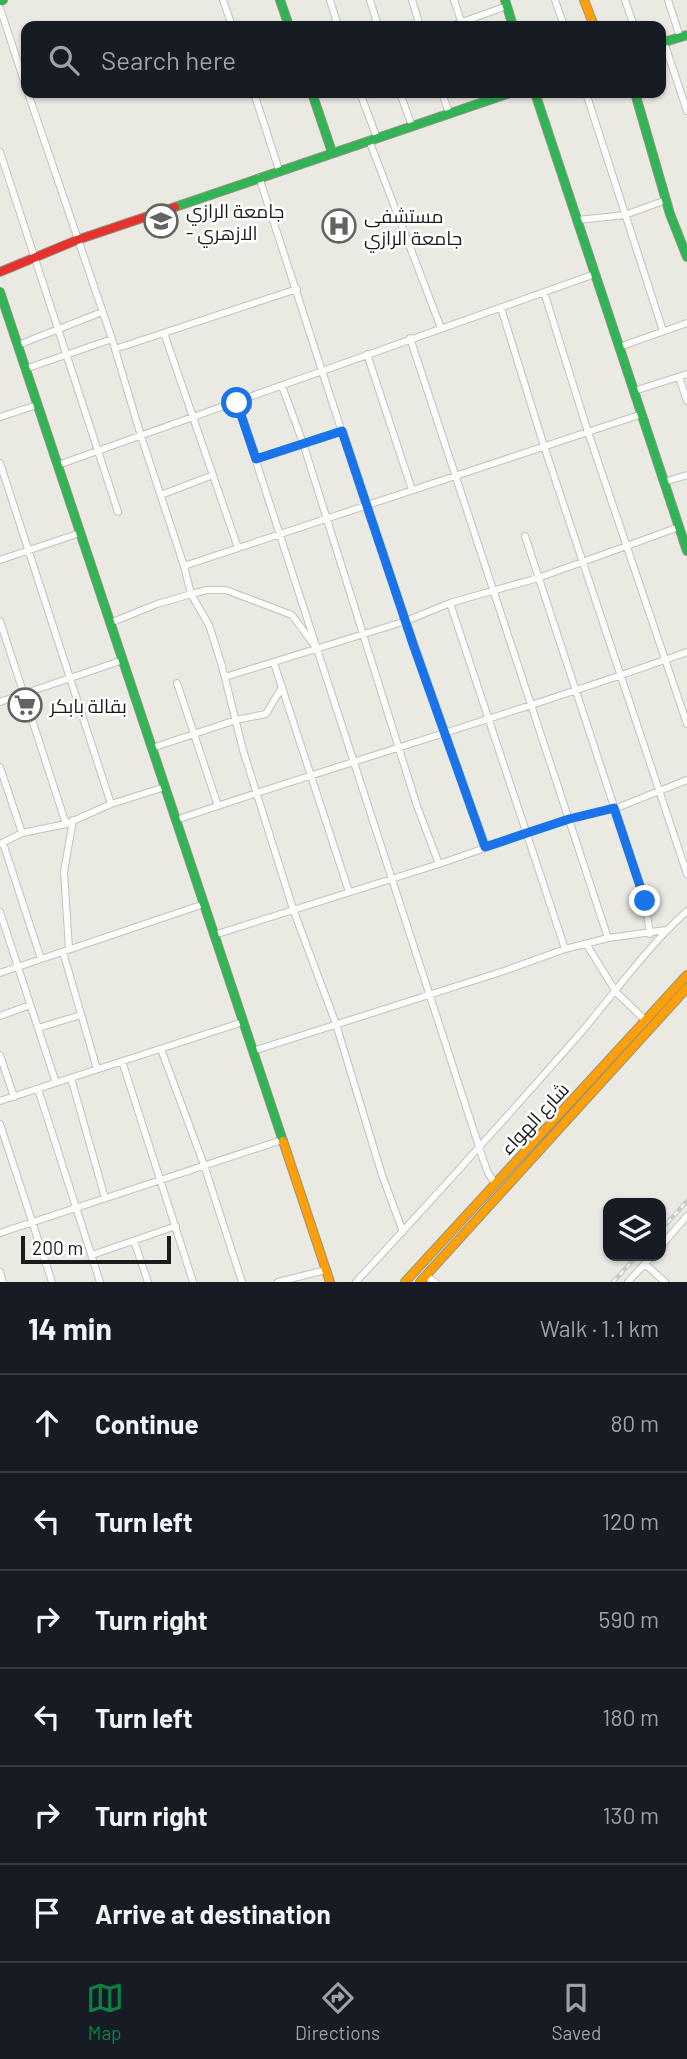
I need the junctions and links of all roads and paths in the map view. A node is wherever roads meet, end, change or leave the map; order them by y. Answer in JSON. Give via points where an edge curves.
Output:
{"nodes":[{"id":1,"x":223,"y":0,"type":"edge"},
{"id":2,"x":281,"y":0,"type":"edge"},
{"id":3,"x":330,"y":0,"type":"edge"},
{"id":4,"x":370,"y":0,"type":"edge"},
{"id":5,"x":412,"y":0,"type":"edge"},
{"id":6,"x":454,"y":0,"type":"edge"},
{"id":7,"x":555,"y":0,"type":"edge"},
{"id":8,"x":584,"y":0,"type":"edge"},
{"id":9,"x":625,"y":0,"type":"edge"},
{"id":10,"x":668,"y":0,"type":"edge"},
{"id":11,"x":506,"y":3,"type":"edge"},
{"id":12,"x":0,"y":8,"type":"edge"},
{"id":13,"x":230,"y":21,"type":"edge"},
{"id":14,"x":287,"y":21,"type":"edge"},
{"id":15,"x":336,"y":21,"type":"edge"},
{"id":16,"x":376,"y":21,"type":"edge"},
{"id":17,"x":418,"y":21,"type":"edge"},
{"id":18,"x":461,"y":21,"type":"edge"},
{"id":19,"x":468,"y":21,"type":"edge"},
{"id":20,"x":511,"y":21,"type":"edge"},
{"id":21,"x":562,"y":21,"type":"edge"},
{"id":22,"x":592,"y":21,"type":"edge"},
{"id":23,"x":632,"y":21,"type":"edge"},
{"id":24,"x":684,"y":36,"type":"edge"},
{"id":25,"x":666,"y":41,"type":"edge"},
{"id":26,"x":666,"y":51,"type":"edge"},
{"id":27,"x":21,"y":72,"type":"edge"},
{"id":28,"x":30,"y":98,"type":"edge"},
{"id":29,"x":256,"y":98,"type":"edge"},
{"id":30,"x":314,"y":98,"type":"edge"},
{"id":31,"x":361,"y":98,"type":"edge"},
{"id":32,"x":402,"y":98,"type":"edge"},
{"id":33,"x":444,"y":98,"type":"edge"},
{"id":34,"x":482,"y":98,"type":"edge"},
{"id":35,"x":538,"y":98,"type":"edge"},
{"id":36,"x":588,"y":98,"type":"edge"},
{"id":37,"x":636,"y":98,"type":"edge"},
{"id":38,"x":687,"y":111,"type":"edge"},
{"id":39,"x":449,"y":113,"type":"junction"},
{"id":40,"x":412,"y":126,"type":"junction"},
{"id":41,"x":373,"y":139,"type":"junction"},
{"id":42,"x":0,"y":152,"type":"edge"},
{"id":43,"x":332,"y":152,"type":"junction"},
{"id":44,"x":279,"y":170,"type":"junction"},
{"id":45,"x":259,"y":177,"type":"junction"},
{"id":46,"x":667,"y":200,"type":"junction"},
{"id":47,"x":625,"y":215,"type":"junction"},
{"id":48,"x":578,"y":220,"type":"junction"},
{"id":49,"x":77,"y":240,"type":"junction"},
{"id":50,"x":35,"y":256,"type":"junction"},
{"id":51,"x":687,"y":257,"type":"edge"},
{"id":52,"x":0,"y":272,"type":"edge"},
{"id":53,"x":596,"y":274,"type":"junction"},
{"id":54,"x":297,"y":289,"type":"junction"},
{"id":55,"x":0,"y":292,"type":"edge"},
{"id":56,"x":544,"y":292,"type":"junction"},
{"id":57,"x":501,"y":308,"type":"junction"},
{"id":58,"x":102,"y":312,"type":"junction"},
{"id":59,"x":687,"y":323,"type":"edge"},
{"id":60,"x":441,"y":328,"type":"junction"},
{"id":61,"x":60,"y":330,"type":"junction"},
{"id":62,"x":663,"y":331,"type":"junction"},
{"id":63,"x":164,"y":333,"type":"junction"},
{"id":64,"x":410,"y":338,"type":"junction"},
{"id":65,"x":112,"y":339,"type":"junction"},
{"id":66,"x":18,"y":345,"type":"junction"},
{"id":67,"x":620,"y":347,"type":"junction"},
{"id":68,"x":115,"y":349,"type":"junction"},
{"id":69,"x":67,"y":354,"type":"junction"},
{"id":70,"x":367,"y":354,"type":"junction"},
{"id":71,"x":25,"y":369,"type":"junction"},
{"id":72,"x":323,"y":370,"type":"junction"},
{"id":73,"x":687,"y":374,"type":"edge"},
{"id":74,"x":679,"y":377,"type":"junction"},
{"id":75,"x":282,"y":386,"type":"junction"},
{"id":76,"x":634,"y":391,"type":"junction"},
{"id":77,"x":687,"y":401,"type":"edge"},
{"id":78,"x":237,"y":403,"type":"junction"},
{"id":79,"x":37,"y":405,"type":"junction"},
{"id":80,"x":642,"y":414,"type":"junction"},
{"id":81,"x":0,"y":417,"type":"edge"},
{"id":82,"x":192,"y":418,"type":"junction"},
{"id":83,"x":342,"y":431,"type":"junction"},
{"id":84,"x":588,"y":432,"type":"junction"},
{"id":85,"x":141,"y":436,"type":"junction"},
{"id":86,"x":303,"y":443,"type":"junction"},
{"id":87,"x":544,"y":446,"type":"junction"},
{"id":88,"x":100,"y":450,"type":"junction"},
{"id":89,"x":256,"y":459,"type":"junction"},
{"id":90,"x":0,"y":463,"type":"edge"},
{"id":91,"x":58,"y":465,"type":"junction"},
{"id":92,"x":213,"y":475,"type":"junction"},
{"id":93,"x":687,"y":475,"type":"edge"},
{"id":94,"x":456,"y":476,"type":"junction"},
{"id":95,"x":664,"y":482,"type":"junction"},
{"id":96,"x":412,"y":491,"type":"junction"},
{"id":97,"x":161,"y":495,"type":"junction"},
{"id":98,"x":366,"y":506,"type":"junction"},
{"id":99,"x":118,"y":512,"type":"dead end"},
{"id":100,"x":327,"y":519,"type":"junction"},
{"id":101,"x":679,"y":527,"type":"junction"},
{"id":102,"x":80,"y":533,"type":"junction"},
{"id":103,"x":280,"y":534,"type":"junction"},
{"id":104,"x":524,"y":536,"type":"dead end"},
{"id":105,"x":626,"y":545,"type":"junction"},
{"id":106,"x":238,"y":548,"type":"junction"},
{"id":107,"x":29,"y":550,"type":"junction"},
{"id":108,"x":687,"y":551,"type":"edge"},
{"id":109,"x":0,"y":559,"type":"edge"},
{"id":110,"x":584,"y":559,"type":"junction"},
{"id":111,"x":184,"y":566,"type":"junction"},
{"id":112,"x":538,"y":578,"type":"junction"},
{"id":113,"x":494,"y":592,"type":"junction"},
{"id":114,"x":191,"y":594,"type":"junction"},
{"id":115,"x":450,"y":603,"type":"junction"},
{"id":116,"x":0,"y":621,"type":"edge"},
{"id":117,"x":406,"y":621,"type":"junction"},
{"id":118,"x":110,"y":623,"type":"junction"},
{"id":119,"x":364,"y":634,"type":"junction"},
{"id":120,"x":318,"y":650,"type":"junction"},
{"id":121,"x":687,"y":652,"type":"edge"},
{"id":122,"x":123,"y":660,"type":"junction"},
{"id":123,"x":665,"y":660,"type":"junction"},
{"id":124,"x":274,"y":663,"type":"junction"},
{"id":125,"x":622,"y":675,"type":"junction"},
{"id":126,"x":225,"y":677,"type":"junction"},
{"id":127,"x":70,"y":678,"type":"junction"},
{"id":128,"x":177,"y":683,"type":"dead end"},
{"id":129,"x":282,"y":687,"type":"junction"},
{"id":130,"x":576,"y":691,"type":"junction"},
{"id":131,"x":24,"y":694,"type":"junction"},
{"id":132,"x":0,"y":702,"type":"edge"},
{"id":133,"x":532,"y":705,"type":"junction"},
{"id":134,"x":490,"y":719,"type":"junction"},
{"id":135,"x":236,"y":720,"type":"junction"},
{"id":136,"x":687,"y":724,"type":"edge"},
{"id":137,"x":193,"y":734,"type":"junction"},
{"id":138,"x":444,"y":734,"type":"junction"},
{"id":139,"x":400,"y":746,"type":"junction"},
{"id":140,"x":152,"y":748,"type":"junction"},
{"id":141,"x":354,"y":761,"type":"junction"},
{"id":142,"x":0,"y":767,"type":"edge"},
{"id":143,"x":310,"y":776,"type":"junction"},
{"id":144,"x":687,"y":780,"type":"edge"},
{"id":145,"x":165,"y":787,"type":"junction"},
{"id":146,"x":660,"y":791,"type":"junction"},
{"id":147,"x":257,"y":793,"type":"junction"},
{"id":148,"x":111,"y":804,"type":"junction"},
{"id":149,"x":218,"y":806,"type":"junction"},
{"id":150,"x":614,"y":808,"type":"junction"},
{"id":151,"x":569,"y":819,"type":"junction"},
{"id":152,"x":176,"y":821,"type":"junction"},
{"id":153,"x":69,"y":822,"type":"junction"},
{"id":154,"x":22,"y":833,"type":"junction"},
{"id":155,"x":526,"y":833,"type":"junction"},
{"id":156,"x":2,"y":843,"type":"edge"},
{"id":157,"x":485,"y":847,"type":"junction"},
{"id":158,"x":439,"y":864,"type":"junction"},
{"id":159,"x":687,"y":874,"type":"edge"},
{"id":160,"x":392,"y":879,"type":"junction"},
{"id":161,"x":349,"y":892,"type":"junction"},
{"id":162,"x":204,"y":904,"type":"junction"},
{"id":163,"x":293,"y":909,"type":"junction"},
{"id":164,"x":687,"y":911,"type":"edge"},
{"id":165,"x":0,"y":912,"type":"edge"},
{"id":166,"x":666,"y":930,"type":"junction"},
{"id":167,"x":650,"y":934,"type":"junction"},
{"id":168,"x":214,"y":935,"type":"junction"},
{"id":169,"x":608,"y":938,"type":"junction"},
{"id":170,"x":587,"y":945,"type":"junction"},
{"id":171,"x":565,"y":949,"type":"junction"},
{"id":172,"x":66,"y":950,"type":"junction"},
{"id":173,"x":41,"y":959,"type":"junction"},
{"id":174,"x":18,"y":967,"type":"junction"},
{"id":175,"x":0,"y":973,"type":"edge"},
{"id":176,"x":687,"y":975,"type":"edge"},
{"id":177,"x":687,"y":988,"type":"edge"},
{"id":178,"x":616,"y":992,"type":"junction"},
{"id":179,"x":430,"y":995,"type":"junction"},
{"id":180,"x":30,"y":1005,"type":"junction"},
{"id":181,"x":81,"y":1015,"type":"junction"},
{"id":182,"x":0,"y":1016,"type":"edge"},
{"id":183,"x":646,"y":1021,"type":"junction"},
{"id":184,"x":243,"y":1022,"type":"junction"},
{"id":185,"x":336,"y":1024,"type":"junction"},
{"id":186,"x":38,"y":1028,"type":"junction"},
{"id":187,"x":161,"y":1049,"type":"junction"},
{"id":188,"x":253,"y":1051,"type":"junction"},
{"id":189,"x":0,"y":1055,"type":"edge"},
{"id":190,"x":122,"y":1061,"type":"junction"},
{"id":191,"x":97,"y":1069,"type":"junction"},
{"id":192,"x":71,"y":1078,"type":"junction"},
{"id":193,"x":56,"y":1083,"type":"junction"},
{"id":194,"x":38,"y":1089,"type":"junction"},
{"id":195,"x":14,"y":1097,"type":"junction"},
{"id":196,"x":0,"y":1101,"type":"edge"},
{"id":197,"x":0,"y":1125,"type":"edge"},
{"id":198,"x":282,"y":1140,"type":"junction"},
{"id":199,"x":480,"y":1148,"type":"junction"},
{"id":200,"x":204,"y":1166,"type":"junction"},
{"id":201,"x":161,"y":1180,"type":"junction"},
{"id":202,"x":495,"y":1183,"type":"junction"},
{"id":203,"x":105,"y":1198,"type":"junction"},
{"id":204,"x":77,"y":1208,"type":"junction"},
{"id":205,"x":687,"y":1216,"type":"edge"},
{"id":206,"x":33,"y":1222,"type":"junction"},
{"id":207,"x":176,"y":1226,"type":"junction"},
{"id":208,"x":403,"y":1232,"type":"junction"},
{"id":209,"x":0,"y":1233,"type":"edge"},
{"id":210,"x":666,"y":1240,"type":"edge"},
{"id":211,"x":134,"y":1241,"type":"junction"},
{"id":212,"x":92,"y":1255,"type":"junction"},
{"id":213,"x":648,"y":1261,"type":"edge"},
{"id":214,"x":645,"y":1264,"type":"junction"},
{"id":215,"x":326,"y":1270,"type":"junction"},
{"id":216,"x":0,"y":1272,"type":"edge"},
{"id":217,"x":423,"y":1279,"type":"edge"},
{"id":218,"x":3,"y":1282,"type":"edge"},
{"id":219,"x":52,"y":1282,"type":"edge"},
{"id":220,"x":100,"y":1282,"type":"edge"},
{"id":221,"x":148,"y":1282,"type":"edge"},
{"id":222,"x":193,"y":1282,"type":"edge"},
{"id":223,"x":242,"y":1282,"type":"edge"},
{"id":224,"x":278,"y":1282,"type":"edge"},
{"id":225,"x":330,"y":1282,"type":"edge"},
{"id":226,"x":356,"y":1282,"type":"edge"},
{"id":227,"x":405,"y":1282,"type":"edge"},
{"id":228,"x":435,"y":1282,"type":"edge"},
{"id":229,"x":628,"y":1282,"type":"edge"},
{"id":230,"x":665,"y":1282,"type":"edge"}],
"edges":[{"from":1,"to":13,"type":"street"},
{"from":2,"to":14,"type":"street"},
{"from":3,"to":15,"type":"street"},
{"from":4,"to":16,"type":"street"},
{"from":5,"to":17,"type":"street"},
{"from":6,"to":18,"type":"street"},
{"from":7,"to":21,"type":"street"},
{"from":8,"to":22,"type":"street"},
{"from":9,"to":23,"type":"street"},
{"from":10,"to":24,"type":"street"},
{"from":11,"to":19,"type":"street"},
{"from":11,"to":20,"type":"street"},
{"from":12,"to":27,"type":"street"},
{"from":24,"to":25,"type":"street"},
{"from":26,"to":38,"type":"street"},
{"from":28,"to":49,"type":"street"},
{"from":29,"to":44,"type":"street"},
{"from":30,"to":43,"type":"street"},
{"from":31,"to":41,"type":"street"},
{"from":32,"to":40,"type":"street"},
{"from":33,"to":39,"type":"street"},
{"from":34,"to":39,"type":"street"},
{"from":35,"to":48,"type":"street"},
{"from":36,"to":47,"type":"street"},
{"from":37,"to":46,"type":"street"},
{"from":39,"to":40,"type":"street"},
{"from":40,"to":41,"type":"street"},
{"from":41,"to":43,"type":"street"},
{"from":41,"to":60,"type":"street"},
{"from":42,"to":50,"type":"street"},
{"from":43,"to":44,"type":"street"},
{"from":44,"to":45,"type":"street"},
{"from":45,"to":49,"type":"street"},
{"from":45,"to":54,"type":"street"},
{"from":46,"to":47,"type":"street"},
{"from":46,"to":51,"type":"street"},
{"from":47,"to":48,"type":"street"},
{"from":47,"to":62,"type":"street"},
{"from":48,"to":53,"type":"street"},
{"from":49,"to":50,"type":"street"},
{"from":49,"to":58,"type":"street"},
{"from":50,"to":52,"type":"street"},
{"from":50,"to":61,"type":"street"},
{"from":53,"to":56,"type":"street"},
{"from":53,"to":67,"type":"street"},
{"from":54,"to":63,"type":"street"},
{"from":54,"to":72,"type":"street"},
{"from":55,"to":66,"type":"street"},
{"from":56,"to":57,"type":"street"},
{"from":56,"to":84,"type":"street"},
{"from":57,"to":60,"type":"street"},
{"from":57,"to":87,"type":"street"},
{"from":58,"to":61,"type":"street"},
{"from":58,"to":65,"type":"street"},
{"from":59,"to":62,"type":"street"},
{"from":60,"to":64,"type":"street"},
{"from":61,"to":66,"type":"street"},
{"from":61,"to":69,"type":"street"},
{"from":62,"to":67,"type":"street"},
{"from":63,"to":68,"type":"street"},
{"from":63,"to":82,"type":"street"},
{"from":64,"to":70,"type":"street"},
{"from":64,"to":94,"type":"street"},
{"from":65,"to":68,"type":"street"},
{"from":65,"to":69,"type":"street"},
{"from":66,"to":71,"type":"street"},
{"from":67,"to":76,"type":"street"},
{"from":68,"to":85,"type":"street"},
{"from":69,"to":71,"type":"street"},
{"from":69,"to":88,"type":"street"},
{"from":70,"to":72,"type":"street"},
{"from":70,"to":96,"type":"street"},
{"from":71,"to":79,"type":"street"},
{"from":72,"to":75,"type":"street"},
{"from":72,"to":83,"type":"street"},
{"from":73,"to":74,"type":"street"},
{"from":74,"to":76,"type":"street"},
{"from":74,"to":77,"type":"street"},
{"from":75,"to":78,"type":"street"},
{"from":75,"to":86,"type":"street"},
{"from":76,"to":80,"type":"street"},
{"from":78,"to":82,"type":"street"},
{"from":78,"to":89,"type":"street"},
{"from":79,"to":81,"type":"street"},
{"from":79,"to":91,"type":"street"},
{"from":80,"to":84,"type":"street"},
{"from":80,"to":95,"type":"street"},
{"from":82,"to":85,"type":"street"},
{"from":82,"to":92,"type":"street"},
{"from":83,"to":86,"type":"street"},
{"from":83,"to":98,"type":"street"},
{"from":84,"to":87,"type":"street"},
{"from":84,"to":105,"type":"street"},
{"from":85,"to":88,"type":"street"},
{"from":85,"to":97,"type":"street"},
{"from":86,"to":89,"type":"street"},
{"from":86,"to":100,"type":"street"},
{"from":87,"to":94,"type":"street"},
{"from":87,"to":110,"type":"street"},
{"from":88,"to":91,"type":"street"},
{"from":88,"to":99,"type":"street"},
{"from":89,"to":103,"type":"street"},
{"from":90,"to":107,"type":"street"},
{"from":91,"to":102,"type":"street"},
{"from":92,"to":97,"type":"street"},
{"from":92,"to":106,"type":"street"},
{"from":93,"to":95,"type":"street"},
{"from":94,"to":96,"type":"street"},
{"from":94,"to":113,"type":"street"},
{"from":95,"to":101,"type":"street"},
{"from":96,"to":98,"type":"street"},
{"from":97,"to":111,"type":"street"},
{"from":98,"to":100,"type":"street"},
{"from":98,"to":117,"type":"street"},
{"from":100,"to":103,"type":"street"},
{"from":100,"to":119,"type":"street"},
{"from":101,"to":105,"type":"street"},
{"from":101,"to":108,"type":"street"},
{"from":102,"to":107,"type":"street"},
{"from":102,"to":118,"type":"street"},
{"from":103,"to":106,"type":"street"},
{"from":103,"to":120,"type":"street"},
{"from":104,"to":112,"type":"street"},
{"from":105,"to":110,"type":"street"},
{"from":105,"to":123,"type":"street"},
{"from":106,"to":111,"type":"street"},
{"from":107,"to":109,"type":"street"},
{"from":107,"to":127,"type":"street"},
{"from":110,"to":112,"type":"street"},
{"from":110,"to":125,"type":"street"},
{"from":111,"to":114,"type":"street"},
{"from":112,"to":113,"type":"street"},
{"from":112,"to":130,"type":"street"},
{"from":113,"to":115,"type":"street"},
{"from":113,"to":133,"type":"street"},
{"from":114,"to":118,"type":"street"},
{"from":114,"to":120,"type":"street","via":[[226,590],[292,615]]},
{"from":114,"to":126,"type":"street","via":[[209,625]]},
{"from":115,"to":117,"type":"street"},
{"from":115,"to":134,"type":"street"},
{"from":116,"to":131,"type":"street"},
{"from":117,"to":119,"type":"street"},
{"from":117,"to":138,"type":"street"},
{"from":118,"to":122,"type":"street"},
{"from":119,"to":120,"type":"street"},
{"from":119,"to":139,"type":"street"},
{"from":120,"to":124,"type":"street"},
{"from":120,"to":141,"type":"street"},
{"from":121,"to":123,"type":"street"},
{"from":122,"to":127,"type":"street"},
{"from":122,"to":140,"type":"street"},
{"from":123,"to":125,"type":"street"},
{"from":123,"to":136,"type":"street"},
{"from":124,"to":126,"type":"street"},
{"from":124,"to":129,"type":"street"},
{"from":125,"to":130,"type":"street"},
{"from":125,"to":146,"type":"street"},
{"from":126,"to":135,"type":"street"},
{"from":127,"to":131,"type":"street"},
{"from":127,"to":148,"type":"street"},
{"from":128,"to":137,"type":"street"},
{"from":129,"to":135,"type":"street","via":[[266,714]]},
{"from":129,"to":143,"type":"street"},
{"from":130,"to":133,"type":"street"},
{"from":130,"to":150,"type":"street"},
{"from":131,"to":132,"type":"street"},
{"from":131,"to":153,"type":"street"},
{"from":133,"to":134,"type":"street"},
{"from":133,"to":151,"type":"street"},
{"from":134,"to":138,"type":"street"},
{"from":134,"to":155,"type":"street"},
{"from":135,"to":137,"type":"street"},
{"from":135,"to":147,"type":"street"},
{"from":137,"to":140,"type":"street"},
{"from":137,"to":149,"type":"street"},
{"from":138,"to":139,"type":"street"},
{"from":138,"to":157,"type":"street"},
{"from":139,"to":141,"type":"street"},
{"from":139,"to":158,"type":"street"},
{"from":140,"to":145,"type":"street"},
{"from":141,"to":143,"type":"street"},
{"from":141,"to":160,"type":"street"},
{"from":142,"to":154,"type":"street"},
{"from":143,"to":147,"type":"street"},
{"from":143,"to":161,"type":"street"},
{"from":144,"to":146,"type":"street"},
{"from":145,"to":148,"type":"street"},
{"from":145,"to":152,"type":"street"},
{"from":146,"to":150,"type":"street"},
{"from":146,"to":159,"type":"street"},
{"from":147,"to":149,"type":"street"},
{"from":147,"to":163,"type":"street"},
{"from":148,"to":153,"type":"street"},
{"from":149,"to":152,"type":"street"},
{"from":150,"to":151,"type":"street"},
{"from":150,"to":167,"type":"street","via":[[645,901]]},
{"from":151,"to":155,"type":"street"},
{"from":151,"to":169,"type":"street"},
{"from":152,"to":162,"type":"street"},
{"from":153,"to":154,"type":"street"},
{"from":153,"to":172,"type":"street"},
{"from":154,"to":156,"type":"street"},
{"from":155,"to":157,"type":"street"},
{"from":155,"to":171,"type":"street"},
{"from":156,"to":173,"type":"street"},
{"from":157,"to":158,"type":"street"},
{"from":158,"to":160,"type":"street"},
{"from":160,"to":161,"type":"street"},
{"from":160,"to":179,"type":"street"},
{"from":161,"to":163,"type":"street"},
{"from":162,"to":168,"type":"street"},
{"from":162,"to":172,"type":"street"},
{"from":163,"to":168,"type":"street"},
{"from":163,"to":185,"type":"street"},
{"from":164,"to":166,"type":"street"},
{"from":165,"to":174,"type":"street"},
{"from":166,"to":167,"type":"street"},
{"from":166,"to":178,"type":"street"},
{"from":167,"to":169,"type":"street"},
{"from":168,"to":184,"type":"street"},
{"from":169,"to":170,"type":"street"},
{"from":170,"to":171,"type":"street"},
{"from":170,"to":178,"type":"street"},
{"from":171,"to":179,"type":"street"},
{"from":172,"to":173,"type":"street"},
{"from":172,"to":181,"type":"street"},
{"from":173,"to":174,"type":"street"},
{"from":174,"to":175,"type":"street"},
{"from":174,"to":180,"type":"street"},
{"from":176,"to":183,"type":"street","name":"شارع الهواء"},
{"from":177,"to":217,"type":"street","name":"شارع الهواء"},
{"from":178,"to":183,"type":"street"},
{"from":178,"to":199,"type":"street"},
{"from":179,"to":185,"type":"street"},
{"from":179,"to":199,"type":"street"},
{"from":180,"to":182,"type":"street"},
{"from":180,"to":186,"type":"street"},
{"from":181,"to":186,"type":"street"},
{"from":181,"to":191,"type":"street"},
{"from":183,"to":202,"type":"street","name":"شارع الهواء"},
{"from":184,"to":187,"type":"street"},
{"from":184,"to":188,"type":"street"},
{"from":185,"to":188,"type":"street"},
{"from":185,"to":208,"type":"street"},
{"from":186,"to":193,"type":"street"},
{"from":187,"to":190,"type":"street"},
{"from":187,"to":200,"type":"street"},
{"from":188,"to":198,"type":"street"},
{"from":189,"to":195,"type":"street"},
{"from":190,"to":191,"type":"street"},
{"from":190,"to":201,"type":"street"},
{"from":191,"to":192,"type":"street"},
{"from":192,"to":193,"type":"street"},
{"from":192,"to":203,"type":"street"},
{"from":193,"to":194,"type":"street"},
{"from":194,"to":195,"type":"street"},
{"from":194,"to":204,"type":"street"},
{"from":195,"to":196,"type":"street"},
{"from":197,"to":206,"type":"street"},
{"from":198,"to":200,"type":"street"},
{"from":198,"to":215,"type":"street"},
{"from":199,"to":202,"type":"street"},
{"from":199,"to":208,"type":"street"},
{"from":200,"to":201,"type":"street"},
{"from":200,"to":223,"type":"street"},
{"from":201,"to":203,"type":"street"},
{"from":201,"to":207,"type":"street"},
{"from":202,"to":227,"type":"street","name":"شارع الهواء"},
{"from":203,"to":204,"type":"street"},
{"from":204,"to":206,"type":"street"},
{"from":204,"to":212,"type":"street"},
{"from":205,"to":210,"type":"street"},
{"from":206,"to":209,"type":"street"},
{"from":206,"to":219,"type":"street"},
{"from":207,"to":211,"type":"street"},
{"from":207,"to":222,"type":"street"},
{"from":208,"to":226,"type":"street"},
{"from":211,"to":212,"type":"street"},
{"from":211,"to":221,"type":"street"},
{"from":212,"to":220,"type":"street"},
{"from":213,"to":214,"type":"street"},
{"from":214,"to":229,"type":"street"},
{"from":214,"to":230,"type":"street"},
{"from":215,"to":224,"type":"street"},
{"from":215,"to":225,"type":"street"},
{"from":216,"to":218,"type":"street"},
{"from":217,"to":228,"type":"street"}]}
